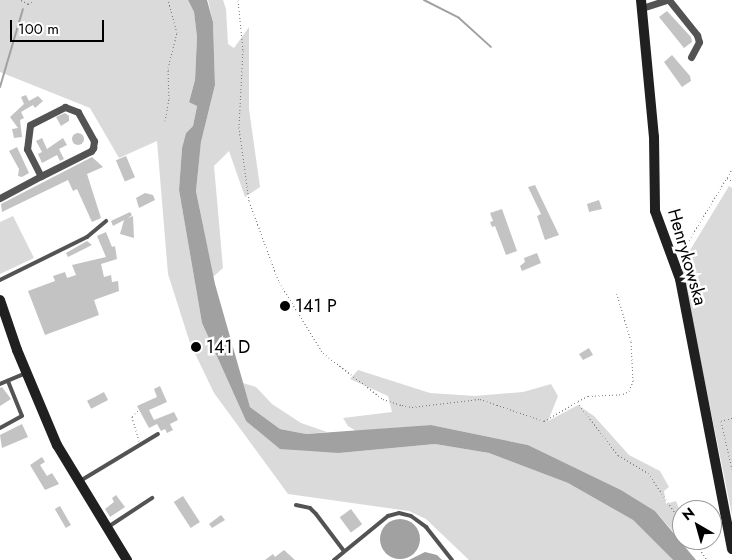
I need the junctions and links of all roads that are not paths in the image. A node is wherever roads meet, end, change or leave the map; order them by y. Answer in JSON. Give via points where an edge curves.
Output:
{"nodes":[{"id":1,"x":668,"y":0,"type":"edge"},
{"id":2,"x":641,"y":4,"type":"edge"},
{"id":3,"x":691,"y":57,"type":"dead end"},
{"id":4,"x":41,"y":176,"type":"junction"},
{"id":5,"x":0,"y":198,"type":"edge"},
{"id":6,"x":106,"y":221,"type":"dead end"},
{"id":7,"x":0,"y":280,"type":"edge"},
{"id":8,"x":0,"y":300,"type":"edge"},
{"id":9,"x":26,"y":372,"type":"junction"},
{"id":10,"x":8,"y":381,"type":"junction"},
{"id":11,"x":0,"y":384,"type":"edge"},
{"id":12,"x":0,"y":428,"type":"edge"},
{"id":13,"x":158,"y":434,"type":"dead end"},
{"id":14,"x":78,"y":482,"type":"junction"},
{"id":15,"x":152,"y":498,"type":"dead end"},
{"id":16,"x":296,"y":505,"type":"dead end"},
{"id":17,"x":106,"y":528,"type":"junction"},
{"id":18,"x":732,"y":549,"type":"edge"},
{"id":19,"x":344,"y":550,"type":"junction"},
{"id":20,"x":127,"y":560,"type":"edge"},
{"id":21,"x":334,"y":560,"type":"edge"},
{"id":22,"x":452,"y":560,"type":"edge"}],
"edges":[{"from":1,"to":2,"type":"street"},
{"from":1,"to":3,"type":"street","via":[[697,35],[699,42]]},
{"from":2,"to":18,"type":"main road","name":"Henrykowska","via":[[654,137],[655,211],[674,264]]},
{"from":4,"to":4,"type":"street","via":[[93,148],[94,141],[80,115],[64,107],[30,125],[27,149]]},
{"from":4,"to":5,"type":"street"},
{"from":6,"to":7,"type":"lane","via":[[87,237]]},
{"from":8,"to":9,"type":"main road"},
{"from":9,"to":10,"type":"lane"},
{"from":9,"to":14,"type":"main road","via":[[51,432]]},
{"from":10,"to":11,"type":"lane"},
{"from":10,"to":12,"type":"lane","via":[[22,416]]},
{"from":13,"to":14,"type":"lane"},
{"from":14,"to":17,"type":"main road"},
{"from":15,"to":17,"type":"lane"},
{"from":16,"to":19,"type":"lane","via":[[310,508]]},
{"from":17,"to":20,"type":"main road"},
{"from":19,"to":21,"type":"lane"},
{"from":19,"to":22,"type":"lane","via":[[388,516],[399,513],[417,519]]}]}
